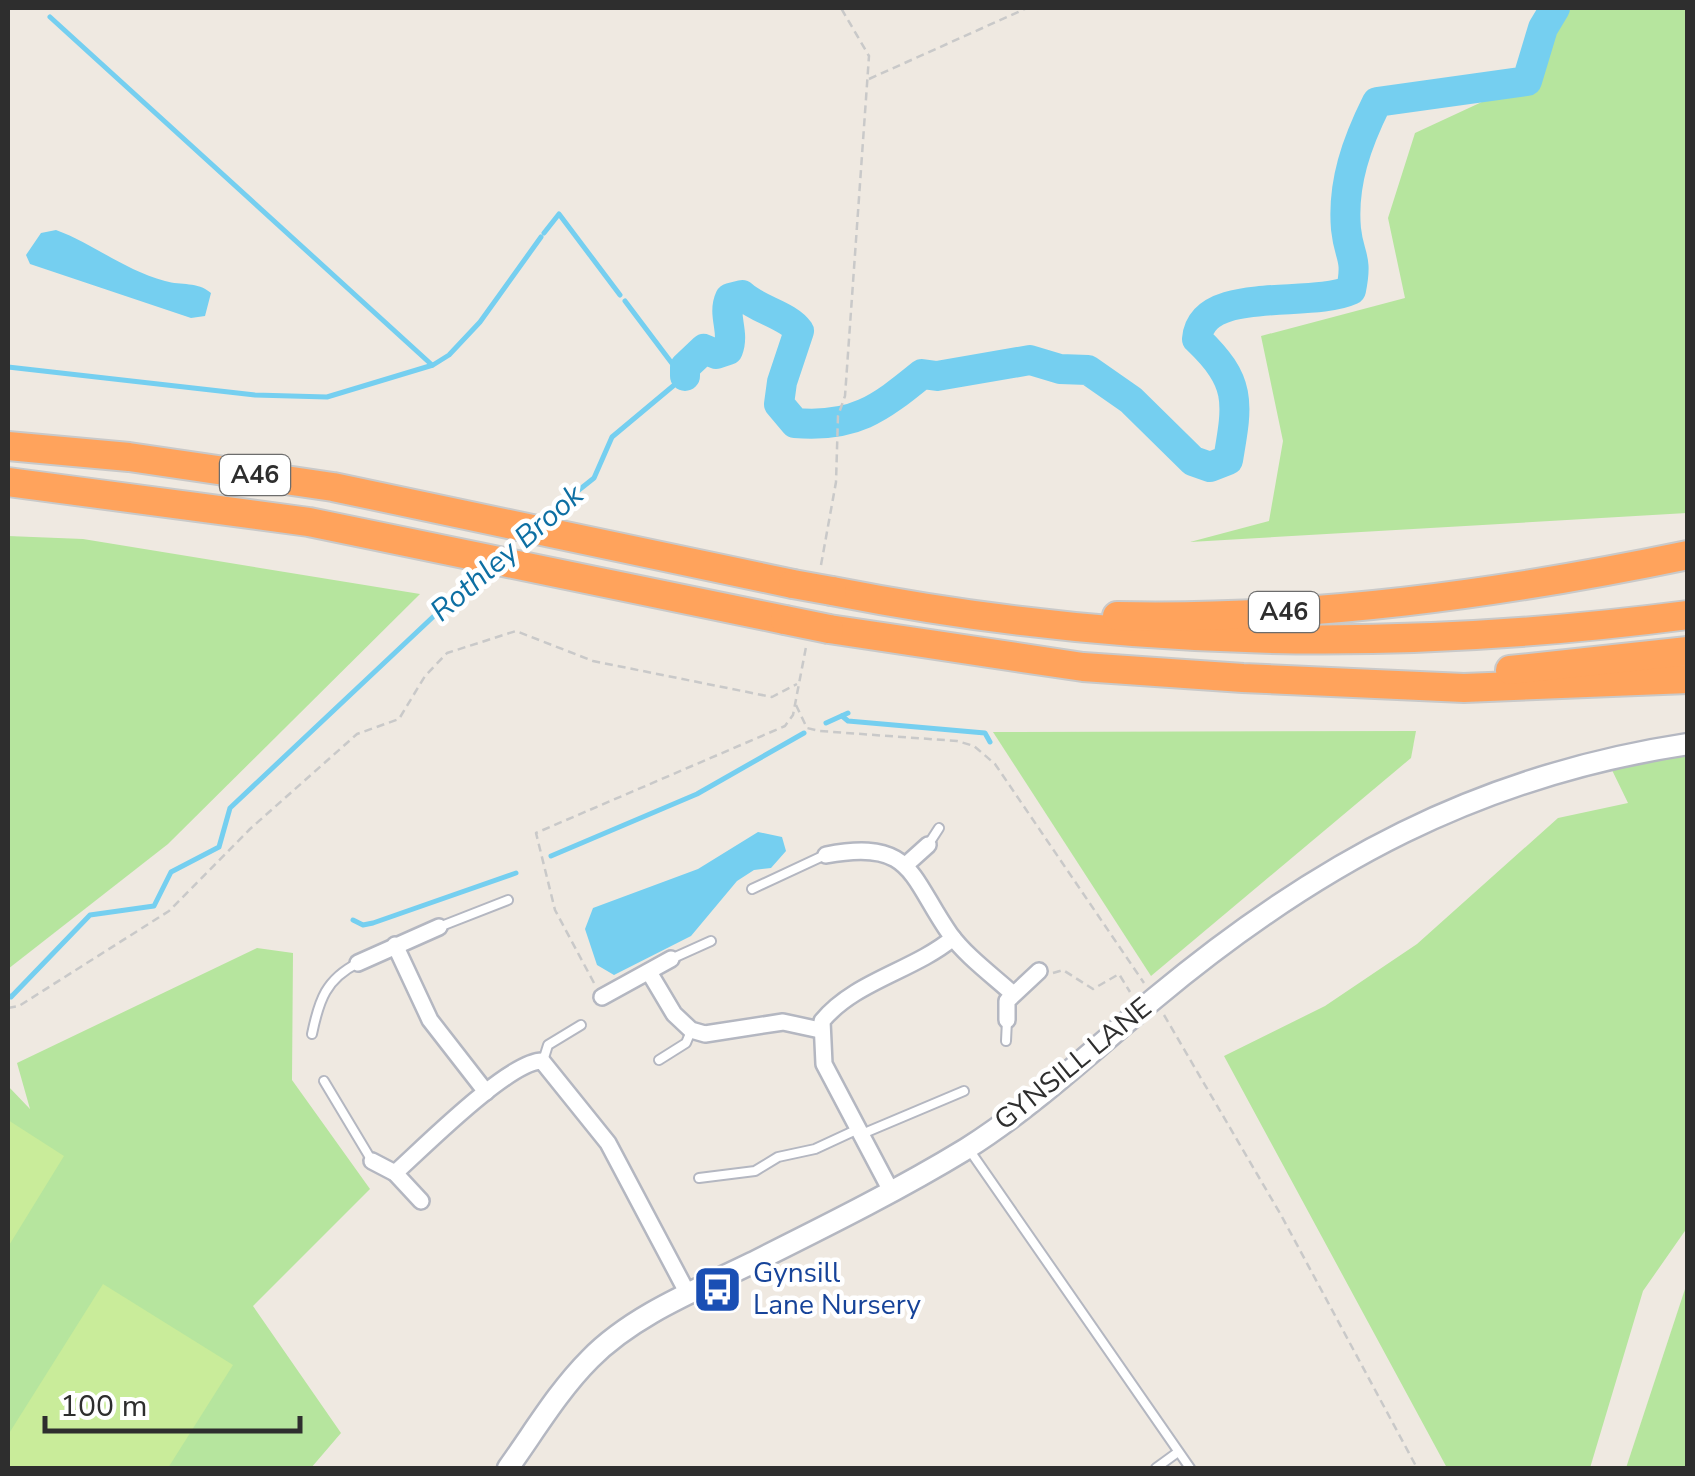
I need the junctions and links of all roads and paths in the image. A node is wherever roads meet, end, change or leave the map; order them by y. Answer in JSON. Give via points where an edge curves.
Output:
{"nodes":[{"id":1,"x":840,"y":8,"type":"edge"},
{"id":2,"x":1027,"y":8,"type":"edge"},
{"id":3,"x":867,"y":80,"type":"junction"},
{"id":4,"x":8,"y":446,"type":"edge"},
{"id":5,"x":8,"y":482,"type":"edge"},
{"id":6,"x":1688,"y":555,"type":"edge"},
{"id":7,"x":815,"y":584,"type":"junction"},
{"id":8,"x":876,"y":600,"type":"junction"},
{"id":9,"x":1688,"y":616,"type":"edge"},
{"id":10,"x":806,"y":646,"type":"dead end"},
{"id":11,"x":1688,"y":650,"type":"edge"},
{"id":12,"x":1688,"y":679,"type":"edge"},
{"id":13,"x":1328,"y":680,"type":"junction"},
{"id":14,"x":800,"y":681,"type":"junction"},
{"id":15,"x":796,"y":704,"type":"junction"},
{"id":16,"x":1688,"y":744,"type":"edge"},
{"id":17,"x":938,"y":828,"type":"dead end"},
{"id":18,"x":928,"y":845,"type":"joint"},
{"id":19,"x":826,"y":855,"type":"joint"},
{"id":20,"x":908,"y":863,"type":"junction"},
{"id":21,"x":752,"y":889,"type":"dead end"},
{"id":22,"x":508,"y":900,"type":"dead end"},
{"id":23,"x":439,"y":927,"type":"joint"},
{"id":24,"x":952,"y":938,"type":"junction"},
{"id":25,"x":711,"y":941,"type":"dead end"},
{"id":26,"x":395,"y":945,"type":"junction"},
{"id":27,"x":671,"y":959,"type":"joint"},
{"id":28,"x":358,"y":962,"type":"joint"},
{"id":29,"x":648,"y":972,"type":"junction"},
{"id":30,"x":1037,"y":972,"type":"joint"},
{"id":31,"x":1012,"y":994,"type":"junction"},
{"id":32,"x":602,"y":997,"type":"joint"},
{"id":33,"x":1148,"y":1004,"type":"junction"},
{"id":34,"x":8,"y":1008,"type":"edge"},
{"id":35,"x":1007,"y":1020,"type":"joint"},
{"id":36,"x":581,"y":1025,"type":"dead end"},
{"id":37,"x":691,"y":1030,"type":"junction"},
{"id":38,"x":820,"y":1030,"type":"junction"},
{"id":39,"x":312,"y":1034,"type":"dead end"},
{"id":40,"x":1006,"y":1041,"type":"dead end"},
{"id":41,"x":659,"y":1060,"type":"dead end"},
{"id":42,"x":542,"y":1061,"type":"junction"},
{"id":43,"x":324,"y":1081,"type":"dead end"},
{"id":44,"x":964,"y":1090,"type":"dead end"},
{"id":45,"x":486,"y":1092,"type":"junction"},
{"id":46,"x":858,"y":1132,"type":"junction"},
{"id":47,"x":968,"y":1148,"type":"junction"},
{"id":48,"x":372,"y":1161,"type":"joint"},
{"id":49,"x":395,"y":1173,"type":"junction"},
{"id":50,"x":699,"y":1178,"type":"dead end"},
{"id":51,"x":890,"y":1191,"type":"junction"},
{"id":52,"x":421,"y":1202,"type":"dead end"},
{"id":53,"x":688,"y":1294,"type":"junction"},
{"id":54,"x":1178,"y":1452,"type":"junction"},
{"id":55,"x":508,"y":1468,"type":"edge"},
{"id":56,"x":1156,"y":1468,"type":"edge"},
{"id":57,"x":1190,"y":1468,"type":"edge"},
{"id":58,"x":1417,"y":1468,"type":"edge"}],
"edges":[{"from":1,"to":3,"type":"path","via":[[865,44]]},
{"from":2,"to":3,"type":"path"},
{"from":3,"to":7,"type":"path","via":[[845,396]]},
{"from":4,"to":7,"type":"highway","number":"A46","via":[[129,456],[333,487]]},
{"from":5,"to":13,"type":"highway","number":"A46","bridge":true,"via":[[160,499],[470,552],[830,629],[1083,667]]},
{"from":6,"to":8,"type":"highway","number":"A46","via":[[1412,603],[1205,618]]},
{"from":7,"to":8,"type":"highway","number":"A46"},
{"from":8,"to":9,"type":"highway","number":"A46","via":[[1063,628],[1302,643],[1528,633]]},
{"from":10,"to":14,"type":"path"},
{"from":11,"to":13,"type":"highway","number":"A46","via":[[1500,671]]},
{"from":12,"to":13,"type":"highway","number":"A46","via":[[1464,688]]},
{"from":14,"to":15,"type":"path"},
{"from":14,"to":34,"type":"path","via":[[772,697],[593,660],[516,631],[447,653],[399,718],[357,734],[169,911]]},
{"from":15,"to":32,"type":"path","via":[[789,722],[757,742],[536,833],[555,910]]},
{"from":15,"to":33,"type":"path","via":[[800,720],[820,731],[974,746],[995,764]]},
{"from":16,"to":33,"type":"street","name":"GYNSILL LANE","via":[[1564,768],[1403,829],[1317,877]]},
{"from":17,"to":18,"type":"lane"},
{"from":18,"to":20,"type":"street"},
{"from":19,"to":20,"type":"street","via":[[845,851]]},
{"from":19,"to":21,"type":"lane"},
{"from":20,"to":24,"type":"street"},
{"from":22,"to":23,"type":"lane"},
{"from":23,"to":26,"type":"street"},
{"from":24,"to":31,"type":"street"},
{"from":24,"to":38,"type":"street","via":[[835,1004]]},
{"from":25,"to":27,"type":"lane"},
{"from":26,"to":28,"type":"street"},
{"from":26,"to":45,"type":"street","via":[[430,1020]]},
{"from":27,"to":29,"type":"street"},
{"from":28,"to":39,"type":"lane","via":[[334,975]]},
{"from":29,"to":32,"type":"street"},
{"from":29,"to":37,"type":"street"},
{"from":30,"to":31,"type":"street"},
{"from":30,"to":33,"type":"path","via":[[1063,970],[1093,989],[1119,974]]},
{"from":31,"to":35,"type":"street"},
{"from":33,"to":47,"type":"street","name":"GYNSILL LANE"},
{"from":33,"to":58,"type":"path","via":[[1280,1215]]},
{"from":35,"to":40,"type":"lane"},
{"from":36,"to":42,"type":"lane","via":[[548,1045]]},
{"from":37,"to":38,"type":"street","via":[[705,1034],[783,1022]]},
{"from":37,"to":41,"type":"lane","via":[[686,1043]]},
{"from":38,"to":46,"type":"street","via":[[824,1064]]},
{"from":42,"to":45,"type":"street"},
{"from":42,"to":53,"type":"street","via":[[608,1142]]},
{"from":43,"to":48,"type":"lane"},
{"from":44,"to":46,"type":"lane"},
{"from":45,"to":49,"type":"street"},
{"from":46,"to":50,"type":"lane","via":[[778,1157],[755,1172]]},
{"from":46,"to":51,"type":"street"},
{"from":47,"to":51,"type":"street","name":"GYNSILL LANE"},
{"from":47,"to":54,"type":"lane"},
{"from":48,"to":49,"type":"street"},
{"from":49,"to":52,"type":"street"},
{"from":51,"to":53,"type":"street","name":"GYNSILL LANE"},
{"from":53,"to":55,"type":"street","name":"GYNSILL LANE","via":[[590,1360]]},
{"from":54,"to":56,"type":"lane"},
{"from":54,"to":57,"type":"lane"}]}
